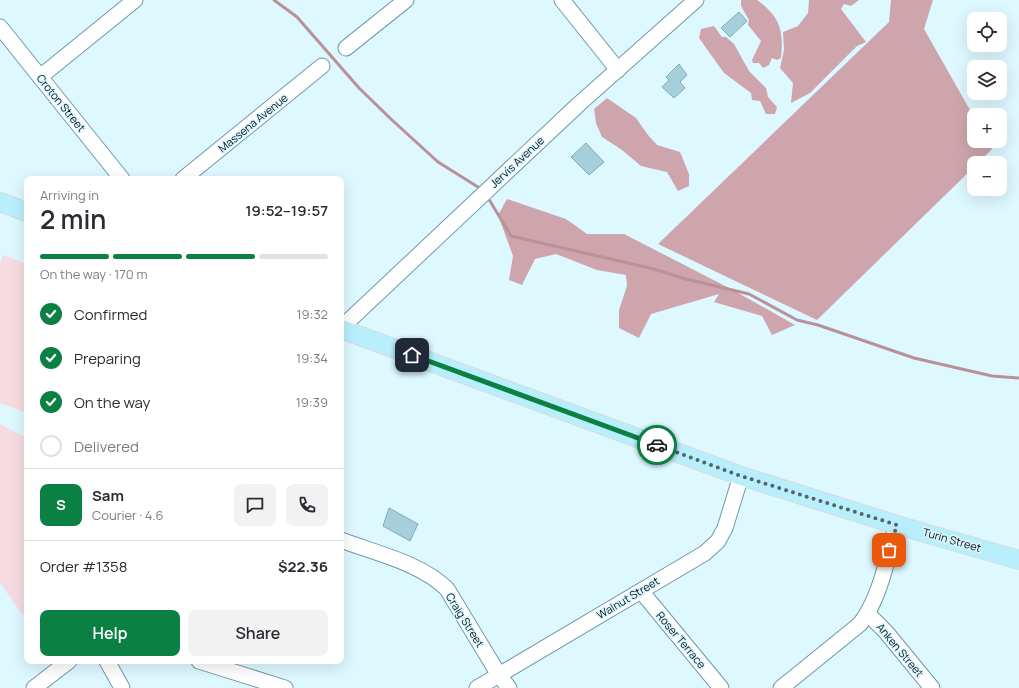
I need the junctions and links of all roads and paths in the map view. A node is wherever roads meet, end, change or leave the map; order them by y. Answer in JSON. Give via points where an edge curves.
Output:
{"nodes":[{"id":1,"x":135,"y":0,"type":"edge"},
{"id":2,"x":406,"y":0,"type":"edge"},
{"id":3,"x":562,"y":0,"type":"edge"},
{"id":4,"x":696,"y":0,"type":"edge"},
{"id":5,"x":0,"y":27,"type":"edge"},
{"id":6,"x":346,"y":48,"type":"dead end"},
{"id":7,"x":322,"y":66,"type":"dead end"},
{"id":8,"x":618,"y":70,"type":"junction"},
{"id":9,"x":40,"y":77,"type":"junction"},
{"id":10,"x":120,"y":176,"type":"edge"},
{"id":11,"x":187,"y":176,"type":"edge"},
{"id":12,"x":0,"y":202,"type":"edge"},
{"id":13,"x":24,"y":211,"type":"edge"},
{"id":14,"x":344,"y":325,"type":"edge"},
{"id":15,"x":344,"y":329,"type":"edge"},
{"id":16,"x":741,"y":476,"type":"junction"},
{"id":17,"x":897,"y":525,"type":"junction"},
{"id":18,"x":344,"y":541,"type":"edge"},
{"id":19,"x":1019,"y":560,"type":"edge"},
{"id":20,"x":641,"y":591,"type":"junction"},
{"id":21,"x":868,"y":614,"type":"junction"},
{"id":22,"x":65,"y":664,"type":"edge"},
{"id":23,"x":109,"y":664,"type":"edge"},
{"id":24,"x":209,"y":664,"type":"edge"},
{"id":25,"x":499,"y":675,"type":"junction"},
{"id":26,"x":34,"y":688,"type":"edge"},
{"id":27,"x":122,"y":688,"type":"edge"},
{"id":28,"x":285,"y":688,"type":"edge"},
{"id":29,"x":477,"y":688,"type":"edge"},
{"id":30,"x":509,"y":688,"type":"edge"},
{"id":31,"x":721,"y":688,"type":"edge"},
{"id":32,"x":781,"y":688,"type":"edge"},
{"id":33,"x":932,"y":688,"type":"edge"}],
"edges":[{"from":1,"to":9,"type":"street"},
{"from":2,"to":6,"type":"street"},
{"from":3,"to":8,"type":"street"},
{"from":4,"to":8,"type":"street","name":"Jervis Avenue"},
{"from":5,"to":9,"type":"street","name":"Croton Street"},
{"from":7,"to":11,"type":"street","name":"Massena Avenue"},
{"from":8,"to":14,"type":"street","name":"Jervis Avenue","via":[[416,255]]},
{"from":9,"to":10,"type":"street","name":"Croton Street"},
{"from":12,"to":13,"type":"main road"},
{"from":15,"to":16,"type":"main road","name":"Turin Street"},
{"from":16,"to":17,"type":"main road","name":"Turin Street"},
{"from":16,"to":20,"type":"street","name":"Walnut Street","via":[[725,528],[718,541],[705,553]]},
{"from":17,"to":19,"type":"main road","name":"Turin Street"},
{"from":17,"to":21,"type":"street"},
{"from":18,"to":25,"type":"street","name":"Craig Street","via":[[422,571],[438,581],[447,589]]},
{"from":20,"to":25,"type":"street","name":"Walnut Street"},
{"from":20,"to":31,"type":"street","name":"Roser Terrace"},
{"from":21,"to":32,"type":"street","via":[[860,624]]},
{"from":21,"to":33,"type":"street","name":"Anken Street"},
{"from":22,"to":26,"type":"street"},
{"from":23,"to":27,"type":"street"},
{"from":24,"to":28,"type":"street"},
{"from":25,"to":29,"type":"street","name":"Walnut Street"},
{"from":25,"to":30,"type":"street","name":"Craig Street"}]}
